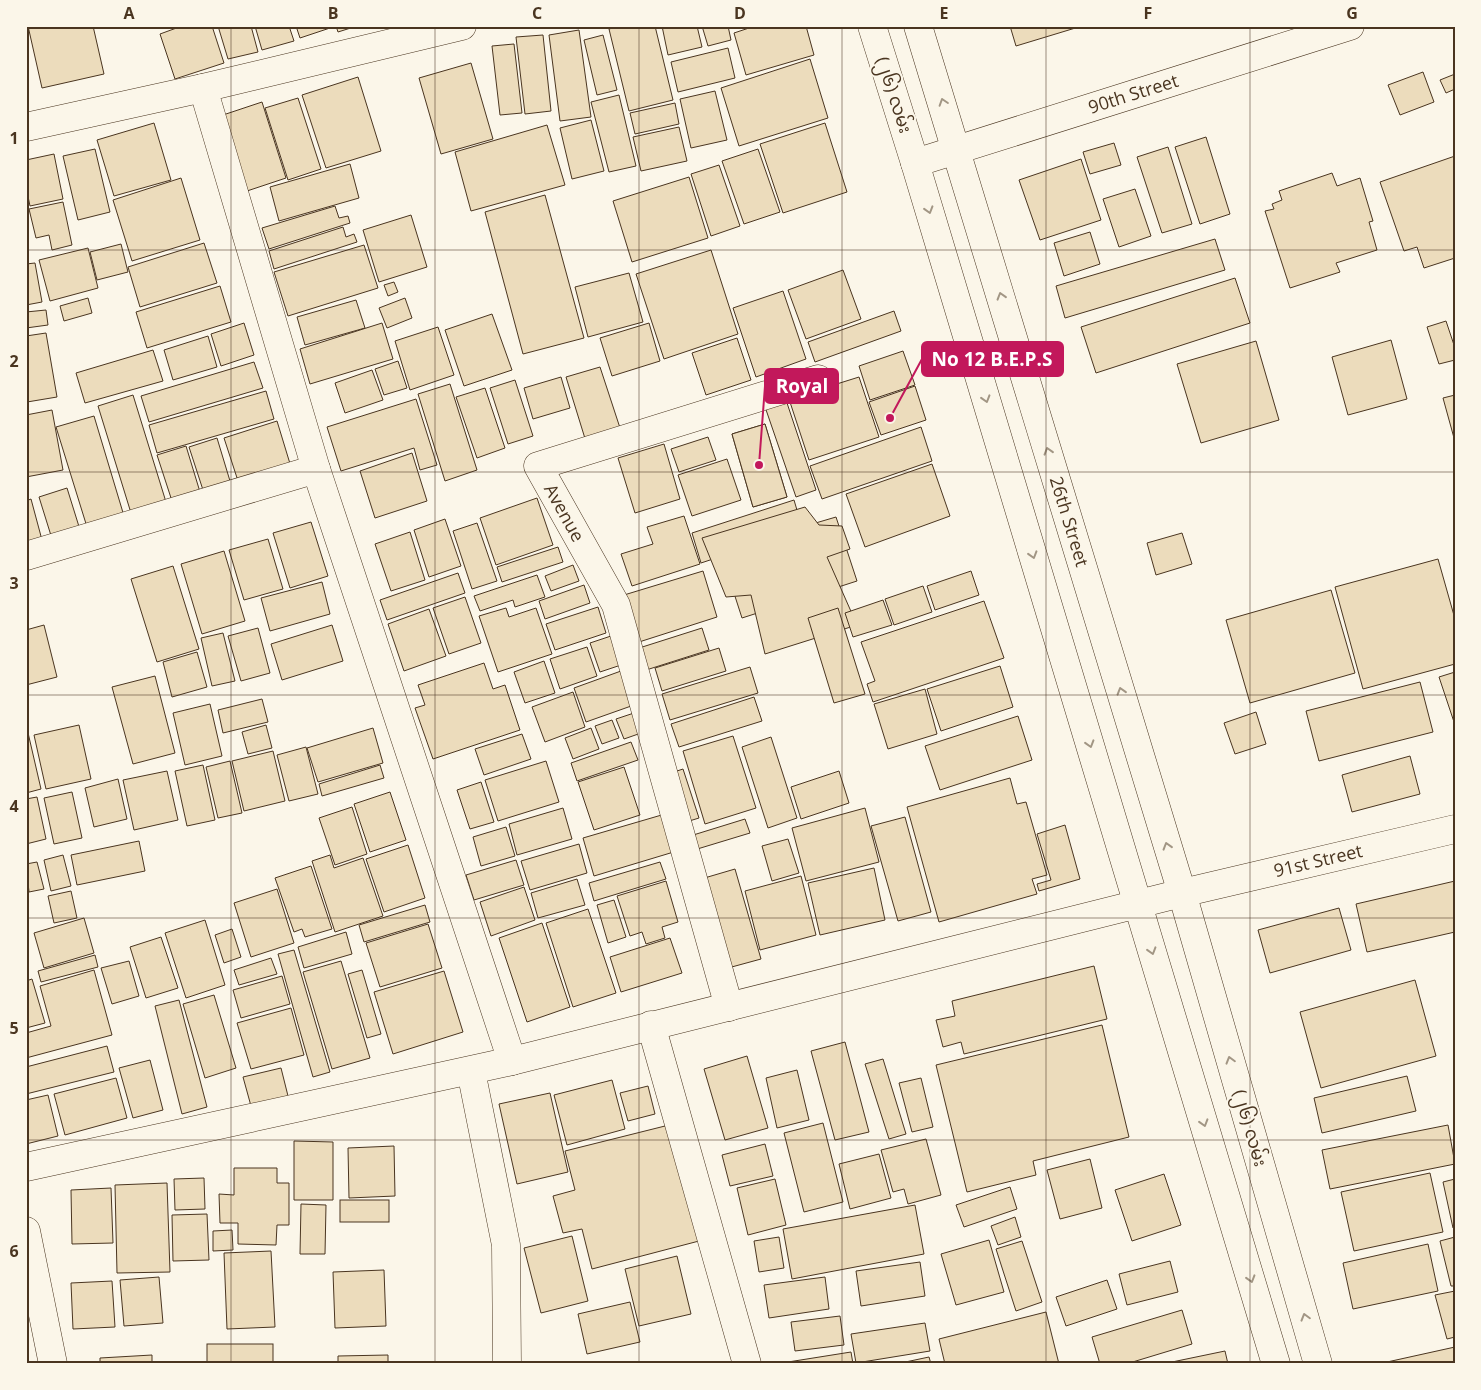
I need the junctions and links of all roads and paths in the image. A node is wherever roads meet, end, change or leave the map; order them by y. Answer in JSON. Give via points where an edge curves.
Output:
{"nodes":[{"id":1,"x":462,"y":26,"type":"edge"},
{"id":2,"x":872,"y":26,"type":"edge"},
{"id":3,"x":918,"y":26,"type":"edge"},
{"id":4,"x":1350,"y":26,"type":"edge"},
{"id":5,"x":203,"y":88,"type":"junction"},
{"id":6,"x":26,"y":127,"type":"edge"},
{"id":7,"x":957,"y":149,"type":"junction"},
{"id":8,"x":915,"y":163,"type":"junction"},
{"id":9,"x":818,"y":379,"type":"dead end"},
{"id":10,"x":316,"y":469,"type":"junction"},
{"id":11,"x":26,"y":556,"type":"edge"},
{"id":12,"x":1455,"y":829,"type":"edge"},
{"id":13,"x":1182,"y":893,"type":"junction"},
{"id":14,"x":1138,"y":904,"type":"junction"},
{"id":15,"x":729,"y":1007,"type":"junction"},
{"id":16,"x":651,"y":1025,"type":"junction"},
{"id":17,"x":512,"y":1061,"type":"junction"},
{"id":18,"x":470,"y":1071,"type":"junction"},
{"id":19,"x":26,"y":1167,"type":"edge"},
{"id":20,"x":26,"y":1231,"type":"edge"},
{"id":21,"x":53,"y":1364,"type":"edge"},
{"id":22,"x":507,"y":1364,"type":"edge"},
{"id":23,"x":747,"y":1364,"type":"edge"},
{"id":24,"x":1276,"y":1364,"type":"edge"},
{"id":25,"x":1318,"y":1364,"type":"edge"}],
"edges":[{"from":1,"to":5,"type":"street"},
{"from":2,"to":8,"type":"street","name":"(၂၆) လမ်း"},
{"from":7,"to":3,"type":"street","one_way":true},
{"from":4,"to":7,"type":"street","name":"90th Street"},
{"from":5,"to":6,"type":"street"},
{"from":5,"to":10,"type":"street"},
{"from":7,"to":8,"type":"street","name":"90th Street"},
{"from":13,"to":7,"type":"street","name":"26th Street","one_way":true},
{"from":8,"to":14,"type":"street","one_way":true},
{"from":9,"to":15,"type":"street","name":"Avenue","via":[[538,466],[616,605]]},
{"from":10,"to":11,"type":"street"},
{"from":10,"to":17,"type":"street"},
{"from":12,"to":13,"type":"street","name":"91st Street"},
{"from":13,"to":14,"type":"street","name":"91st Street"},
{"from":25,"to":13,"type":"street","name":"(၂၆) လမ်း","one_way":true},
{"from":14,"to":15,"type":"street","name":"91st Street"},
{"from":14,"to":24,"type":"street","one_way":true},
{"from":15,"to":16,"type":"street","name":"91st Street"},
{"from":16,"to":17,"type":"street","name":"91st Street"},
{"from":16,"to":23,"type":"street"},
{"from":17,"to":18,"type":"street","name":"91st Street"},
{"from":18,"to":19,"type":"street","name":"91st Street"},
{"from":18,"to":22,"type":"street","via":[[506,1245]]},
{"from":20,"to":21,"type":"street"}]}
